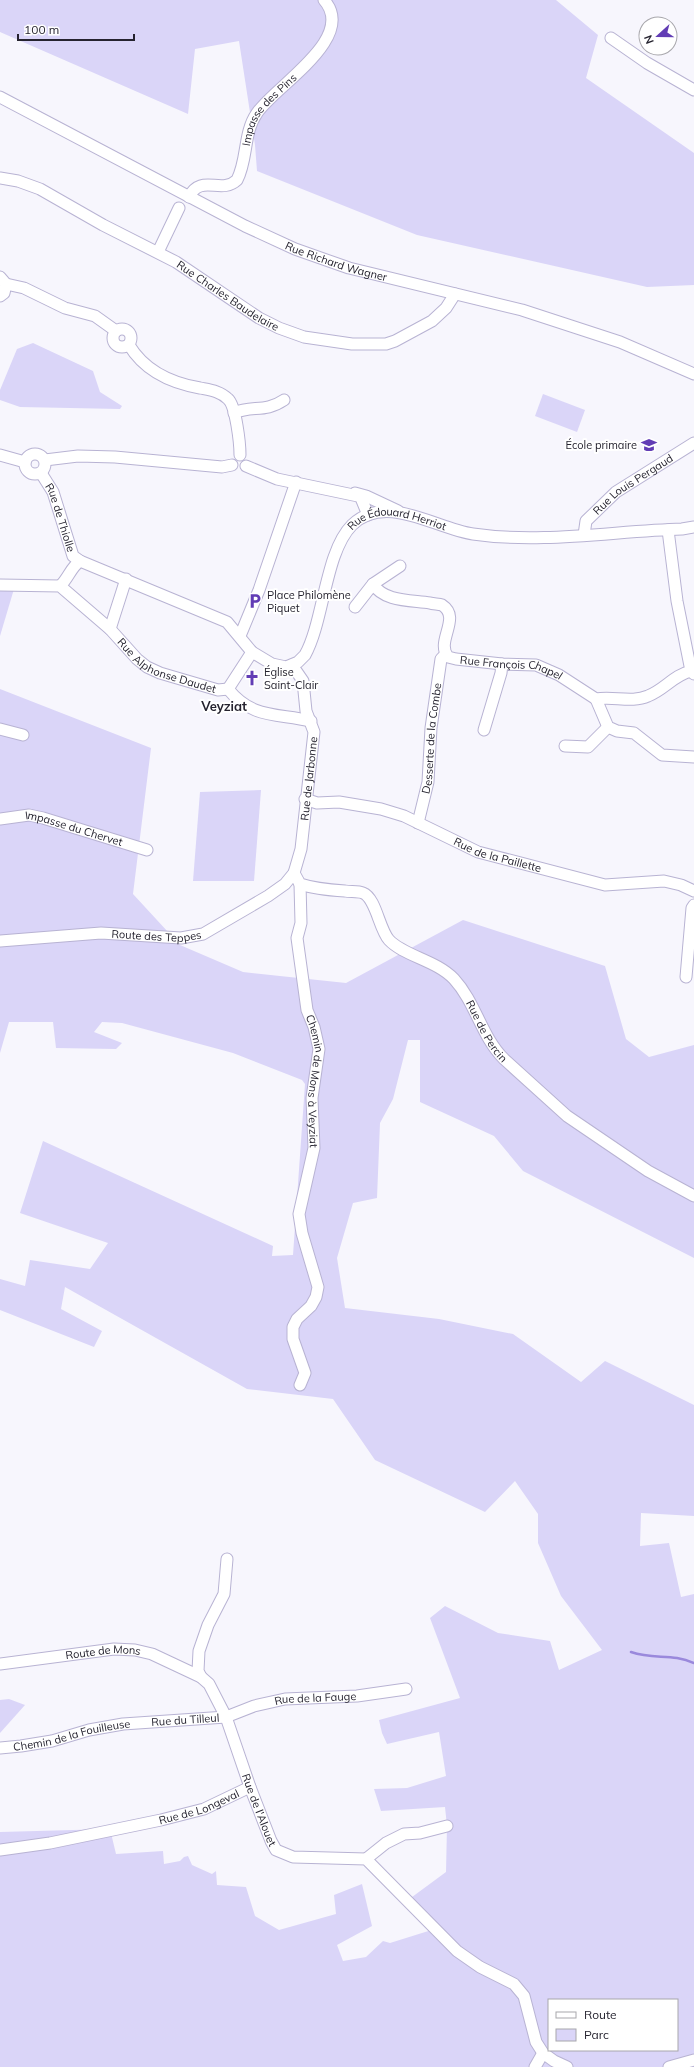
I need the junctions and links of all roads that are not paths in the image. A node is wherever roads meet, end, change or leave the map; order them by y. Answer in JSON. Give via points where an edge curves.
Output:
{"nodes":[{"id":1,"x":324,"y":0,"type":"edge"},
{"id":2,"x":611,"y":38,"type":"dead end"},
{"id":3,"x":694,"y":90,"type":"edge"},
{"id":4,"x":0,"y":97,"type":"edge"},
{"id":5,"x":0,"y":178,"type":"edge"},
{"id":6,"x":189,"y":196,"type":"junction"},
{"id":7,"x":179,"y":208,"type":"dead end"},
{"id":8,"x":158,"y":252,"type":"junction"},
{"id":9,"x":3,"y":281,"type":"edge"},
{"id":10,"x":455,"y":294,"type":"junction"},
{"id":11,"x":0,"y":296,"type":"edge"},
{"id":12,"x":694,"y":374,"type":"edge"},
{"id":13,"x":284,"y":400,"type":"dead end"},
{"id":14,"x":234,"y":413,"type":"junction"},
{"id":15,"x":694,"y":443,"type":"edge"},
{"id":16,"x":0,"y":455,"type":"edge"},
{"id":17,"x":240,"y":455,"type":"junction"},
{"id":18,"x":45,"y":460,"type":"junction"},
{"id":19,"x":25,"y":462,"type":"junction"},
{"id":20,"x":232,"y":464,"type":"junction"},
{"id":21,"x":246,"y":466,"type":"junction"},
{"id":22,"x":41,"y":473,"type":"junction"},
{"id":23,"x":296,"y":482,"type":"junction"},
{"id":24,"x":346,"y":493,"type":"junction"},
{"id":25,"x":404,"y":514,"type":"junction"},
{"id":26,"x":368,"y":515,"type":"junction"},
{"id":27,"x":694,"y":527,"type":"edge"},
{"id":28,"x":668,"y":530,"type":"junction"},
{"id":29,"x":584,"y":535,"type":"junction"},
{"id":30,"x":80,"y":561,"type":"junction"},
{"id":31,"x":400,"y":566,"type":"dead end"},
{"id":32,"x":126,"y":580,"type":"junction"},
{"id":33,"x":0,"y":584,"type":"edge"},
{"id":34,"x":373,"y":584,"type":"junction"},
{"id":35,"x":60,"y":586,"type":"junction"},
{"id":36,"x":355,"y":607,"type":"dead end"},
{"id":37,"x":110,"y":629,"type":"junction"},
{"id":38,"x":240,"y":636,"type":"junction"},
{"id":39,"x":252,"y":652,"type":"junction"},
{"id":40,"x":446,"y":654,"type":"junction"},
{"id":41,"x":502,"y":664,"type":"junction"},
{"id":42,"x":292,"y":665,"type":"junction"},
{"id":43,"x":692,"y":673,"type":"edge"},
{"id":44,"x":228,"y":689,"type":"junction"},
{"id":45,"x":596,"y":699,"type":"junction"},
{"id":46,"x":311,"y":721,"type":"junction"},
{"id":47,"x":608,"y":727,"type":"junction"},
{"id":48,"x":0,"y":729,"type":"edge"},
{"id":49,"x":484,"y":730,"type":"dead end"},
{"id":50,"x":23,"y":735,"type":"dead end"},
{"id":51,"x":564,"y":746,"type":"dead end"},
{"id":52,"x":694,"y":757,"type":"edge"},
{"id":53,"x":305,"y":799,"type":"junction"},
{"id":54,"x":0,"y":819,"type":"edge"},
{"id":55,"x":418,"y":823,"type":"junction"},
{"id":56,"x":147,"y":850,"type":"dead end"},
{"id":57,"x":294,"y":873,"type":"junction"},
{"id":58,"x":300,"y":884,"type":"junction"},
{"id":59,"x":694,"y":891,"type":"edge"},
{"id":60,"x":694,"y":905,"type":"edge"},
{"id":61,"x":692,"y":940,"type":"edge"},
{"id":62,"x":0,"y":942,"type":"edge"},
{"id":63,"x":686,"y":977,"type":"dead end"},
{"id":64,"x":694,"y":1196,"type":"edge"},
{"id":65,"x":300,"y":1385,"type":"dead end"},
{"id":66,"x":228,"y":1558,"type":"dead end"},
{"id":67,"x":0,"y":1664,"type":"edge"},
{"id":68,"x":201,"y":1677,"type":"junction"},
{"id":69,"x":406,"y":1689,"type":"dead end"},
{"id":70,"x":226,"y":1717,"type":"junction"},
{"id":71,"x":144,"y":1721,"type":"joint"},
{"id":72,"x":0,"y":1748,"type":"edge"},
{"id":73,"x":250,"y":1787,"type":"junction"},
{"id":74,"x":447,"y":1826,"type":"dead end"},
{"id":75,"x":0,"y":1850,"type":"edge"},
{"id":76,"x":366,"y":1859,"type":"junction"},
{"id":77,"x":543,"y":2053,"type":"junction"},
{"id":78,"x":694,"y":2060,"type":"edge"},
{"id":79,"x":535,"y":2067,"type":"edge"},
{"id":80,"x":567,"y":2067,"type":"edge"},
{"id":81,"x":669,"y":2067,"type":"edge"}],
"edges":[{"from":1,"to":6,"type":"street","name":"Impasse des Pins","via":[[332,13],[333,23],[330,31],[312,58],[257,112],[247,134],[237,180],[226,185],[203,184],[194,189]]},
{"from":2,"to":3,"type":"street","via":[[647,63]]},
{"from":4,"to":6,"type":"street","name":"Rue Richard Wagner"},
{"from":5,"to":8,"type":"street","name":"Rue Charles Baudelaire","via":[[40,189],[103,225]]},
{"from":6,"to":10,"type":"street","name":"Rue Richard Wagner","via":[[281,243],[320,258],[356,270]]},
{"from":7,"to":8,"type":"street"},
{"from":8,"to":10,"type":"street","name":"Rue Charles Baudelaire","via":[[259,318],[279,328],[304,337],[346,343],[386,344],[395,341],[432,321],[446,308]]},
{"from":9,"to":11,"type":"street","via":[[4,293]]},
{"from":9,"to":14,"type":"street","via":[[65,308],[95,316],[116,331],[113,335],[115,344],[122,347],[129,344],[134,354],[160,375],[182,384],[216,391],[229,399]]},
{"from":10,"to":12,"type":"street","name":"Rue Richard Wagner","via":[[514,308],[620,342]]},
{"from":13,"to":14,"type":"street","via":[[268,408]]},
{"from":14,"to":17,"type":"street"},
{"from":15,"to":29,"type":"street","name":"Rue Louis Pergaud","via":[[616,492],[585,524]]},
{"from":16,"to":19,"type":"street"},
{"from":17,"to":20,"type":"street","via":[[234,458]]},
{"from":17,"to":21,"type":"street","via":[[244,457]]},
{"from":18,"to":19,"type":"street","via":[[34,454]]},
{"from":18,"to":20,"type":"street","via":[[78,456],[222,467]]},
{"from":18,"to":22,"type":"street","via":[[46,466]]},
{"from":19,"to":22,"type":"street","via":[[26,469],[31,474]]},
{"from":20,"to":21,"type":"street","via":[[237,470]]},
{"from":21,"to":23,"type":"street","via":[[270,477]]},
{"from":22,"to":30,"type":"street","name":"Rue de Thiolle","via":[[54,492],[73,556]]},
{"from":23,"to":24,"type":"street"},
{"from":23,"to":38,"type":"street","via":[[259,590]]},
{"from":24,"to":25,"type":"street","via":[[366,496]]},
{"from":24,"to":26,"type":"street","via":[[361,498]]},
{"from":25,"to":26,"type":"street","name":"Rue Édouard Herriot","via":[[384,512]]},
{"from":25,"to":29,"type":"street","name":"Rue Édouard Herriot","via":[[473,534],[513,538]]},
{"from":26,"to":42,"type":"street","name":"Rue Édouard Herriot","via":[[352,526],[342,540],[307,651],[302,659]]},
{"from":27,"to":28,"type":"street","name":"Rue Édouard Herriot"},
{"from":28,"to":29,"type":"street","name":"Rue Édouard Herriot"},
{"from":28,"to":43,"type":"street","via":[[677,601]]},
{"from":30,"to":32,"type":"street"},
{"from":30,"to":35,"type":"street","via":[[75,564],[67,580]]},
{"from":31,"to":34,"type":"street"},
{"from":32,"to":37,"type":"street"},
{"from":32,"to":38,"type":"street","via":[[227,622]]},
{"from":33,"to":35,"type":"street"},
{"from":34,"to":36,"type":"street"},
{"from":34,"to":40,"type":"street","name":"Rue François Chapel","via":[[379,592],[398,599],[441,605],[445,608],[450,620],[444,643]]},
{"from":35,"to":37,"type":"street","name":"Rue Alphonse Daudet"},
{"from":37,"to":44,"type":"street","name":"Rue Alphonse Daudet","via":[[147,667],[218,690]]},
{"from":38,"to":39,"type":"street"},
{"from":39,"to":42,"type":"street","via":[[272,664],[286,667]]},
{"from":39,"to":44,"type":"street"},
{"from":40,"to":41,"type":"street","name":"Rue François Chapel","via":[[456,659]]},
{"from":40,"to":55,"type":"street","name":"Desserte de la Combe","via":[[441,659],[431,728],[428,782]]},
{"from":41,"to":45,"type":"street","name":"Rue François Chapel","via":[[536,665],[559,675]]},
{"from":41,"to":49,"type":"street"},
{"from":42,"to":46,"type":"street","name":"Rue de Jarbonne","via":[[303,681],[306,711]]},
{"from":43,"to":45,"type":"street","via":[[683,673],[647,697],[636,700],[607,697]]},
{"from":44,"to":46,"type":"street","name":"Rue Alphonse Daudet","via":[[236,699],[250,709]]},
{"from":45,"to":47,"type":"street"},
{"from":46,"to":53,"type":"street","name":"Rue de Jarbonne","via":[[314,732]]},
{"from":47,"to":51,"type":"street","via":[[588,747]]},
{"from":47,"to":52,"type":"street","via":[[634,733],[662,755]]},
{"from":48,"to":50,"type":"street"},
{"from":53,"to":55,"type":"street","name":"Rue de la Paillette","via":[[317,803],[372,806]]},
{"from":53,"to":57,"type":"street","name":"Rue de Jarbonne","via":[[301,849]]},
{"from":54,"to":56,"type":"street","name":"Impasse du Chervet","via":[[29,816],[43,818]]},
{"from":55,"to":59,"type":"street","name":"Rue de la Paillette","via":[[478,852],[605,885],[664,881],[681,884]]},
{"from":57,"to":58,"type":"street"},
{"from":57,"to":62,"type":"street","name":"Route des Teppes","via":[[285,884],[268,896],[203,934],[181,938],[101,933]]},
{"from":58,"to":64,"type":"street","name":"Rue de Percin","via":[[314,889],[364,893],[370,899],[382,930],[389,940],[396,946],[431,962],[457,982],[494,1049],[504,1059],[568,1116],[648,1171]]},
{"from":58,"to":65,"type":"street","name":"Chemin de Mons à Veyziat","via":[[301,923],[297,938],[307,1010],[319,1049],[312,1098],[314,1148],[299,1214],[318,1287],[311,1306],[292,1327],[293,1339],[305,1373]]},
{"from":60,"to":61,"type":"street"},
{"from":61,"to":63,"type":"street"},
{"from":66,"to":68,"type":"street","via":[[224,1594],[208,1625],[199,1651],[198,1671]]},
{"from":67,"to":68,"type":"street","name":"Route de Mons","via":[[114,1649],[135,1650],[152,1654]]},
{"from":68,"to":70,"type":"street","name":"Rue de l'Alouet","via":[[209,1684]]},
{"from":69,"to":70,"type":"street","name":"Rue de la Fauge","via":[[357,1696],[285,1699],[254,1706]]},
{"from":70,"to":71,"type":"street","name":"Rue du Tilleul"},
{"from":70,"to":73,"type":"street","name":"Rue de l'Alouet"},
{"from":71,"to":72,"type":"street","name":"Chemin de la Fouilleuse","via":[[89,1730],[52,1741]]},
{"from":73,"to":75,"type":"street","name":"Rue de Longeval","via":[[204,1809],[50,1843]]},
{"from":73,"to":76,"type":"street","name":"Rue de l'Alouet","via":[[276,1850],[293,1856]]},
{"from":74,"to":76,"type":"street","via":[[404,1834],[386,1843]]},
{"from":76,"to":77,"type":"street","via":[[457,1950],[480,1967],[514,1984],[524,1996],[536,2042]]},
{"from":77,"to":79,"type":"street"},
{"from":77,"to":80,"type":"street"},
{"from":78,"to":81,"type":"street"}]}
